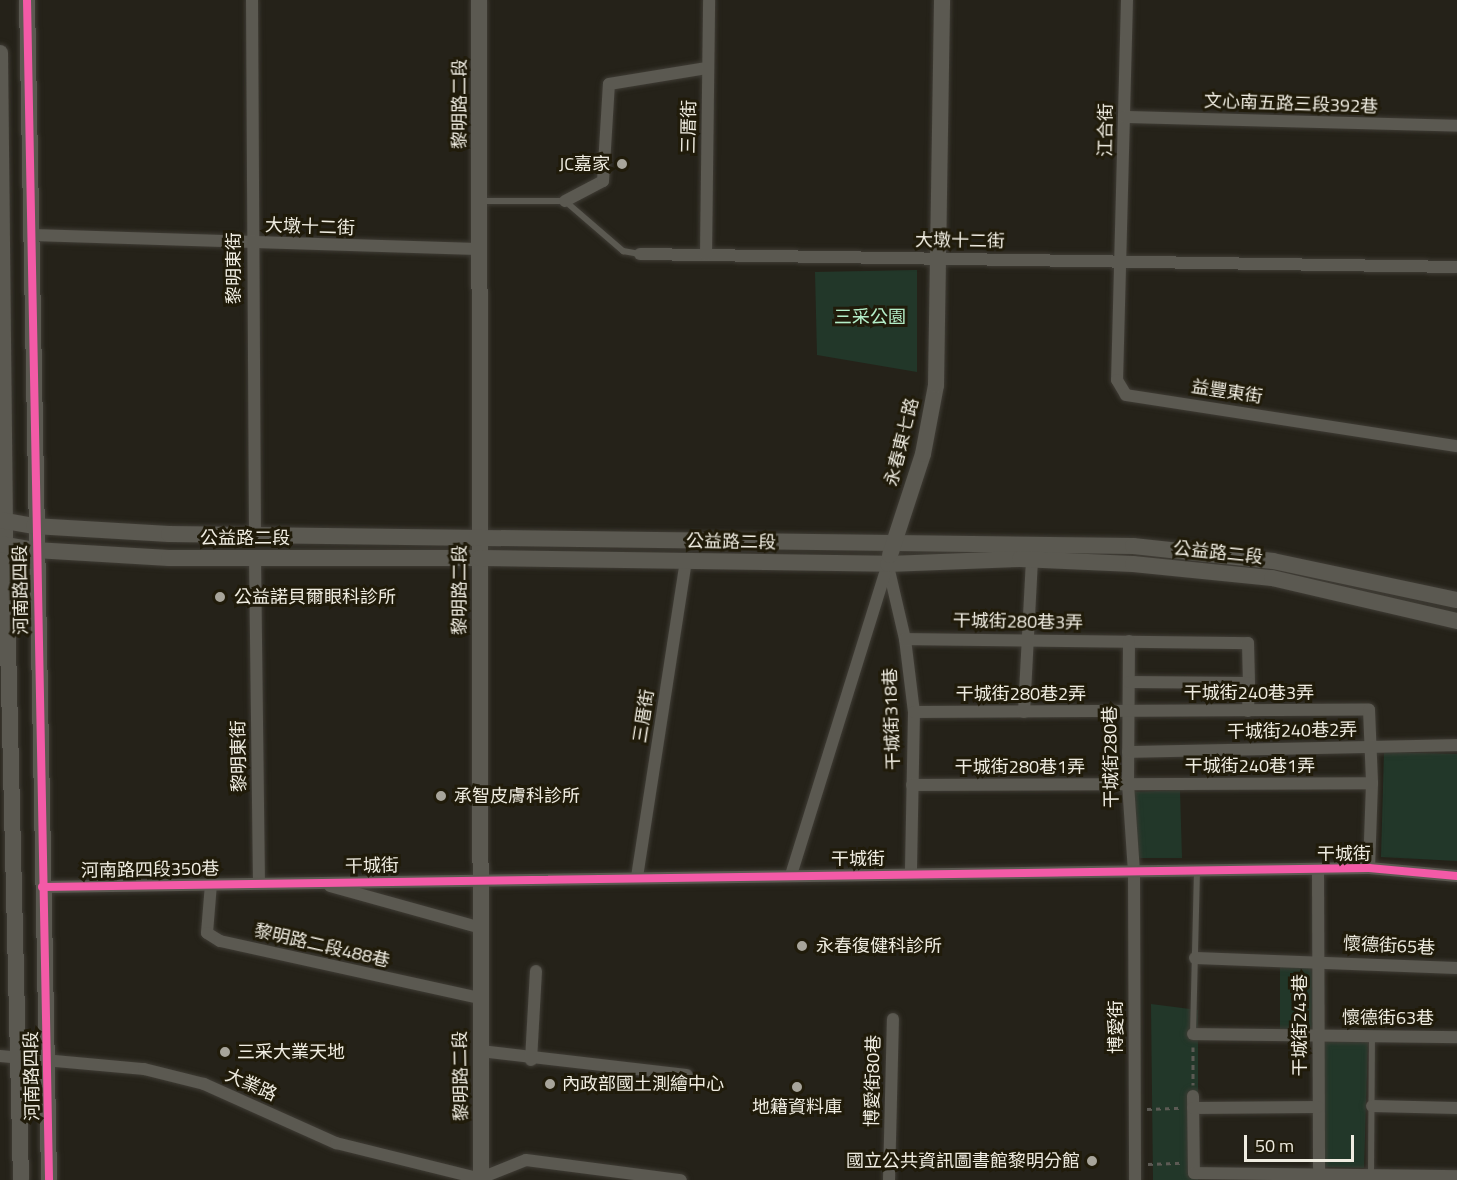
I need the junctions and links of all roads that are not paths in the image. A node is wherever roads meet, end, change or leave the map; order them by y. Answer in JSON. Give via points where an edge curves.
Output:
{"nodes":[{"id":1,"x":27,"y":0,"type":"edge"},
{"id":2,"x":252,"y":0,"type":"edge"},
{"id":3,"x":479,"y":0,"type":"edge"},
{"id":4,"x":709,"y":0,"type":"edge"},
{"id":5,"x":942,"y":0,"type":"edge"},
{"id":6,"x":1126,"y":0,"type":"edge"},
{"id":7,"x":0,"y":53,"type":"edge"},
{"id":8,"x":707,"y":68,"type":"junction"},
{"id":9,"x":1124,"y":117,"type":"junction"},
{"id":10,"x":1457,"y":126,"type":"edge"},
{"id":11,"x":481,"y":201,"type":"junction"},
{"id":12,"x":565,"y":201,"type":"junction"},
{"id":13,"x":1,"y":227,"type":"edge"},
{"id":14,"x":31,"y":235,"type":"junction"},
{"id":15,"x":252,"y":243,"type":"junction"},
{"id":16,"x":479,"y":249,"type":"junction"},
{"id":17,"x":640,"y":254,"type":"joint"},
{"id":18,"x":706,"y":255,"type":"junction"},
{"id":19,"x":938,"y":259,"type":"junction"},
{"id":20,"x":1121,"y":260,"type":"junction"},
{"id":21,"x":1457,"y":267,"type":"edge"},
{"id":22,"x":1457,"y":446,"type":"edge"},
{"id":23,"x":2,"y":520,"type":"edge"},
{"id":24,"x":34,"y":526,"type":"junction"},
{"id":25,"x":255,"y":535,"type":"junction"},
{"id":26,"x":480,"y":536,"type":"junction"},
{"id":27,"x":3,"y":544,"type":"edge"},
{"id":28,"x":893,"y":546,"type":"junction"},
{"id":29,"x":35,"y":550,"type":"junction"},
{"id":30,"x":255,"y":557,"type":"junction"},
{"id":31,"x":479,"y":558,"type":"junction"},
{"id":32,"x":686,"y":560,"type":"junction"},
{"id":33,"x":1032,"y":560,"type":"junction"},
{"id":34,"x":888,"y":564,"type":"junction"},
{"id":35,"x":1457,"y":600,"type":"edge"},
{"id":36,"x":1457,"y":621,"type":"edge"},
{"id":37,"x":905,"y":639,"type":"junction"},
{"id":38,"x":1028,"y":641,"type":"junction"},
{"id":39,"x":1129,"y":641,"type":"junction"},
{"id":40,"x":1129,"y":682,"type":"junction"},
{"id":41,"x":1249,"y":683,"type":"junction"},
{"id":42,"x":1248,"y":711,"type":"junction"},
{"id":43,"x":914,"y":712,"type":"junction"},
{"id":44,"x":1024,"y":712,"type":"junction"},
{"id":45,"x":1128,"y":712,"type":"junction"},
{"id":46,"x":1457,"y":744,"type":"edge"},
{"id":47,"x":1372,"y":748,"type":"junction"},
{"id":48,"x":1128,"y":752,"type":"junction"},
{"id":49,"x":1372,"y":783,"type":"junction"},
{"id":50,"x":1128,"y":784,"type":"junction"},
{"id":51,"x":912,"y":785,"type":"junction"},
{"id":52,"x":1369,"y":868,"type":"junction"},
{"id":53,"x":1317,"y":869,"type":"junction"},
{"id":54,"x":1197,"y":872,"type":"junction"},
{"id":55,"x":1134,"y":873,"type":"junction"},
{"id":56,"x":911,"y":874,"type":"junction"},
{"id":57,"x":791,"y":875,"type":"junction"},
{"id":58,"x":1457,"y":876,"type":"edge"},
{"id":59,"x":637,"y":877,"type":"junction"},
{"id":60,"x":481,"y":879,"type":"junction"},
{"id":61,"x":315,"y":881,"type":"junction"},
{"id":62,"x":259,"y":882,"type":"junction"},
{"id":63,"x":211,"y":884,"type":"junction"},
{"id":64,"x":42,"y":887,"type":"junction"},
{"id":65,"x":481,"y":928,"type":"junction"},
{"id":66,"x":1195,"y":958,"type":"junction"},
{"id":67,"x":1318,"y":960,"type":"junction"},
{"id":68,"x":1457,"y":968,"type":"edge"},
{"id":69,"x":536,"y":971,"type":"dead end"},
{"id":70,"x":479,"y":998,"type":"junction"},
{"id":71,"x":893,"y":1019,"type":"dead end"},
{"id":72,"x":1193,"y":1034,"type":"joint"},
{"id":73,"x":1318,"y":1036,"type":"junction"},
{"id":74,"x":1372,"y":1036,"type":"junction"},
{"id":75,"x":1457,"y":1037,"type":"edge"},
{"id":76,"x":480,"y":1051,"type":"junction"},
{"id":77,"x":0,"y":1056,"type":"edge"},
{"id":78,"x":18,"y":1058,"type":"junction"},
{"id":79,"x":46,"y":1060,"type":"junction"},
{"id":80,"x":531,"y":1060,"type":"junction"},
{"id":81,"x":687,"y":1076,"type":"dead end"},
{"id":82,"x":1372,"y":1106,"type":"junction"},
{"id":83,"x":1318,"y":1107,"type":"junction"},
{"id":84,"x":1457,"y":1108,"type":"edge"},
{"id":85,"x":1371,"y":1174,"type":"junction"},
{"id":86,"x":1457,"y":1176,"type":"edge"},
{"id":87,"x":1319,"y":1177,"type":"edge"},
{"id":88,"x":482,"y":1179,"type":"edge"},
{"id":89,"x":21,"y":1180,"type":"edge"},
{"id":90,"x":49,"y":1180,"type":"edge"},
{"id":91,"x":681,"y":1180,"type":"edge"},
{"id":92,"x":889,"y":1180,"type":"edge"},
{"id":93,"x":1135,"y":1180,"type":"edge"}],
"edges":[{"from":1,"to":14,"type":"main road","name":"河南路四段"},
{"from":2,"to":15,"type":"street","name":"黎明東街"},
{"from":3,"to":11,"type":"main road","name":"黎明路二段"},
{"from":4,"to":8,"type":"street","name":"三厝街"},
{"from":5,"to":19,"type":"main road","name":"永春東七路"},
{"from":6,"to":9,"type":"street","name":"江合街"},
{"from":7,"to":13,"type":"main road","name":"河南路四段"},
{"from":8,"to":12,"type":"street","via":[[609,84],[603,181]]},
{"from":8,"to":18,"type":"street","name":"三厝街"},
{"from":9,"to":10,"type":"street","name":"文心南五路三段392巷"},
{"from":9,"to":20,"type":"street","name":"江合街"},
{"from":11,"to":12,"type":"lane"},
{"from":11,"to":16,"type":"main road","name":"黎明路二段"},
{"from":12,"to":17,"type":"lane","name":"大墩十二街","via":[[623,251]]},
{"from":13,"to":23,"type":"main road","name":"河南路四段"},
{"from":14,"to":15,"type":"street","name":"大墩十二街"},
{"from":14,"to":24,"type":"main road","name":"河南路四段"},
{"from":15,"to":16,"type":"street","name":"大墩十二街"},
{"from":15,"to":25,"type":"street","name":"黎明東街"},
{"from":16,"to":26,"type":"main road","name":"黎明路二段"},
{"from":17,"to":18,"type":"street","name":"大墩十二街"},
{"from":18,"to":19,"type":"street","name":"大墩十二街"},
{"from":19,"to":20,"type":"street","name":"大墩十二街"},
{"from":19,"to":28,"type":"main road","name":"永春東七路","via":[[936,385],[923,454]]},
{"from":20,"to":21,"type":"street","name":"大墩十二街"},
{"from":20,"to":22,"type":"street","name":"益豐東街","via":[[1117,380],[1126,395]]},
{"from":23,"to":24,"type":"main road","name":"公益路二段"},
{"from":23,"to":27,"type":"main road","name":"河南路四段"},
{"from":24,"to":25,"type":"main road","name":"公益路二段"},
{"from":24,"to":29,"type":"main road","name":"河南路四段"},
{"from":25,"to":26,"type":"main road","name":"公益路二段"},
{"from":26,"to":28,"type":"main road","name":"公益路二段"},
{"from":26,"to":31,"type":"main road","name":"黎明路二段"},
{"from":27,"to":29,"type":"main road","name":"公益路二段"},
{"from":27,"to":78,"type":"main road","name":"河南路四段"},
{"from":28,"to":34,"type":"main road","name":"永春東七路"},
{"from":28,"to":35,"type":"main road","name":"公益路二段","via":[[1017,542],[1133,546],[1273,561]]},
{"from":29,"to":30,"type":"main road","name":"公益路二段","via":[[169,558]]},
{"from":29,"to":64,"type":"main road","name":"河南路四段"},
{"from":30,"to":31,"type":"main road","name":"公益路二段"},
{"from":30,"to":62,"type":"street","name":"黎明東街"},
{"from":31,"to":32,"type":"main road","name":"公益路二段"},
{"from":31,"to":60,"type":"main road","name":"黎明路二段"},
{"from":32,"to":34,"type":"main road","name":"公益路二段"},
{"from":32,"to":59,"type":"street","name":"三厝街"},
{"from":33,"to":34,"type":"main road","name":"公益路二段"},
{"from":33,"to":36,"type":"main road","name":"公益路二段","via":[[1134,564],[1272,578]]},
{"from":33,"to":38,"type":"street"},
{"from":34,"to":37,"type":"street","name":"干城街318巷"},
{"from":34,"to":57,"type":"street","name":"永春東七路"},
{"from":37,"to":38,"type":"street","name":"干城街280巷3弄"},
{"from":37,"to":43,"type":"street","name":"干城街318巷"},
{"from":38,"to":39,"type":"street","name":"干城街280巷3弄"},
{"from":38,"to":44,"type":"street"},
{"from":39,"to":40,"type":"street","name":"干城街280巷"},
{"from":39,"to":41,"type":"street","name":"干城街280巷3弄","via":[[1248,643]]},
{"from":40,"to":41,"type":"street"},
{"from":40,"to":45,"type":"street","name":"干城街280巷"},
{"from":41,"to":42,"type":"street"},
{"from":42,"to":45,"type":"street","name":"干城街240巷3弄"},
{"from":42,"to":47,"type":"street","name":"干城街240巷3弄","via":[[1369,710]]},
{"from":43,"to":44,"type":"street","name":"干城街280巷2弄"},
{"from":43,"to":51,"type":"street","name":"干城街318巷"},
{"from":44,"to":45,"type":"street","name":"干城街280巷2弄"},
{"from":45,"to":48,"type":"street","name":"干城街280巷"},
{"from":46,"to":47,"type":"street","name":"干城街240巷2弄"},
{"from":47,"to":48,"type":"street","name":"干城街240巷2弄"},
{"from":47,"to":49,"type":"street"},
{"from":48,"to":50,"type":"street","name":"干城街280巷"},
{"from":49,"to":50,"type":"street","name":"干城街240巷1弄"},
{"from":49,"to":52,"type":"street"},
{"from":50,"to":51,"type":"street","name":"干城街280巷1弄"},
{"from":50,"to":55,"type":"street","name":"干城街280巷"},
{"from":51,"to":56,"type":"street","name":"干城街318巷"},
{"from":52,"to":53,"type":"street","name":"干城街"},
{"from":52,"to":58,"type":"street","name":"干城街"},
{"from":53,"to":54,"type":"street","name":"干城街"},
{"from":53,"to":67,"type":"street","name":"干城街243巷"},
{"from":54,"to":55,"type":"street","name":"干城街"},
{"from":54,"to":66,"type":"lane"},
{"from":55,"to":56,"type":"street","name":"干城街"},
{"from":55,"to":93,"type":"street","name":"博愛街"},
{"from":56,"to":57,"type":"street","name":"干城街"},
{"from":57,"to":59,"type":"street","name":"干城街"},
{"from":59,"to":60,"type":"street","name":"干城街"},
{"from":60,"to":61,"type":"street","name":"干城街"},
{"from":60,"to":65,"type":"main road","name":"黎明路二段"},
{"from":61,"to":62,"type":"street","name":"干城街"},
{"from":61,"to":65,"type":"street"},
{"from":62,"to":63,"type":"street","name":"河南路四段350巷"},
{"from":63,"to":64,"type":"street","name":"河南路四段350巷"},
{"from":63,"to":70,"type":"street","name":"黎明路二段488巷","via":[[207,933],[220,941]]},
{"from":64,"to":79,"type":"main road","name":"河南路四段"},
{"from":65,"to":70,"type":"main road","name":"黎明路二段"},
{"from":66,"to":67,"type":"street","name":"懷德街65巷"},
{"from":66,"to":72,"type":"lane"},
{"from":67,"to":68,"type":"street","name":"懷德街65巷"},
{"from":67,"to":73,"type":"street","name":"干城街243巷"},
{"from":69,"to":80,"type":"street"},
{"from":70,"to":76,"type":"main road","name":"黎明路二段"},
{"from":71,"to":92,"type":"street","name":"博愛街80巷"},
{"from":72,"to":73,"type":"street","name":"懷德街63巷"},
{"from":73,"to":74,"type":"street","name":"懷德街63巷"},
{"from":73,"to":83,"type":"street","name":"干城街243巷"},
{"from":74,"to":75,"type":"street","name":"懷德街63巷"},
{"from":74,"to":82,"type":"lane"},
{"from":76,"to":80,"type":"street"},
{"from":76,"to":88,"type":"main road","name":"黎明路二段"},
{"from":77,"to":78,"type":"street","name":"大業路"},
{"from":78,"to":79,"type":"street","name":"大業路"},
{"from":78,"to":89,"type":"main road","name":"河南路四段"},
{"from":79,"to":88,"type":"street","name":"大業路","via":[[144,1069],[194,1082],[336,1143]]},
{"from":79,"to":90,"type":"main road","name":"河南路四段"},
{"from":80,"to":81,"type":"street"},
{"from":82,"to":84,"type":"street"},
{"from":82,"to":85,"type":"lane"},
{"from":83,"to":87,"type":"street","name":"干城街243巷"},
{"from":83,"to":87,"type":"street","via":[[1193,1102],[1194,1173]]},
{"from":85,"to":86,"type":"street"},
{"from":85,"to":87,"type":"street"},
{"from":88,"to":91,"type":"street","via":[[526,1160]]}]}
